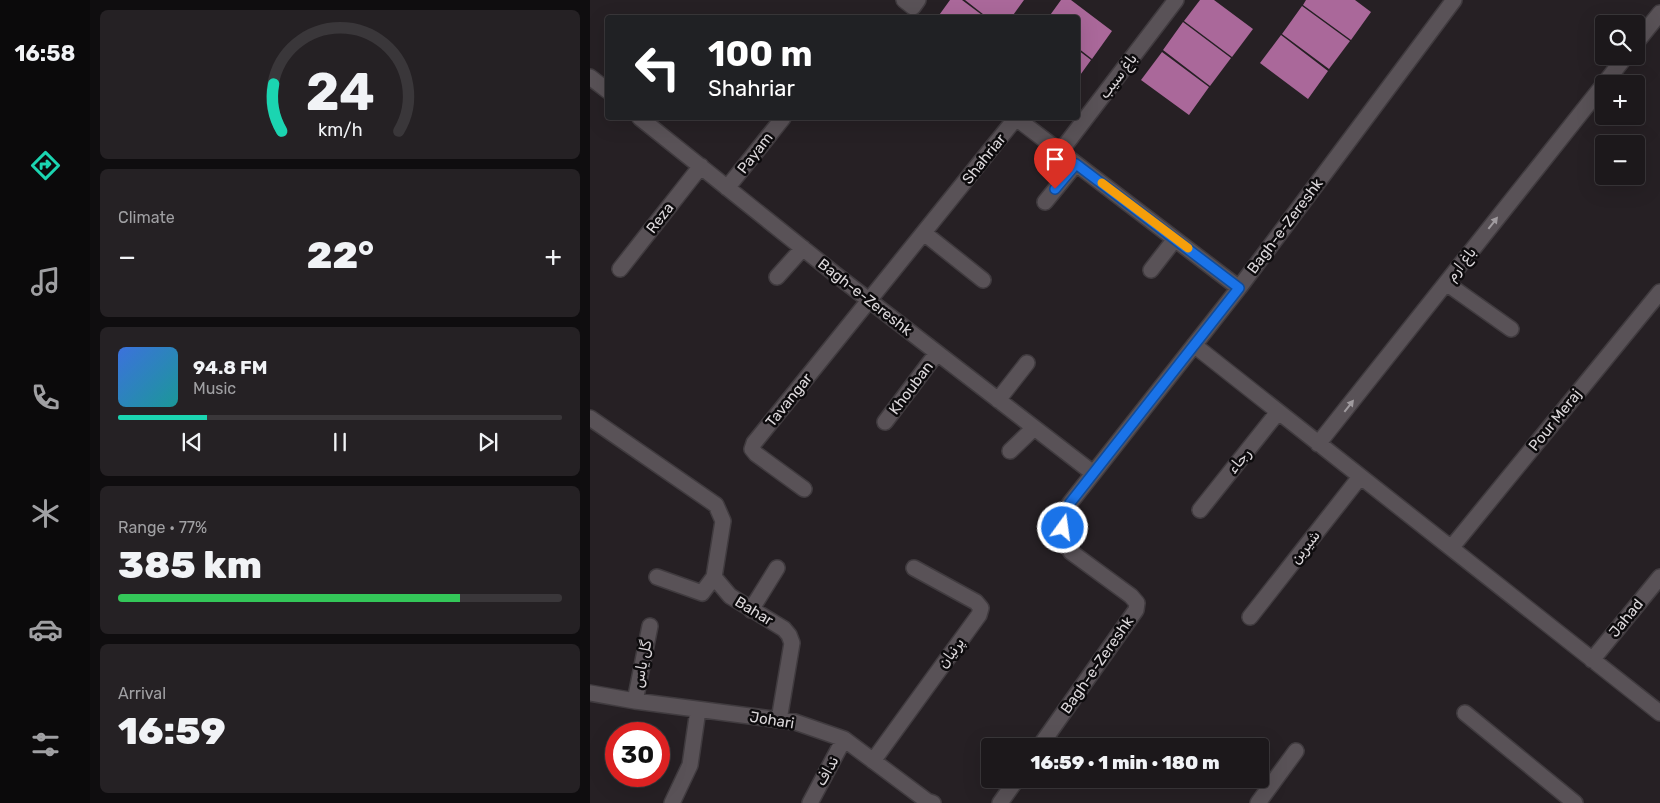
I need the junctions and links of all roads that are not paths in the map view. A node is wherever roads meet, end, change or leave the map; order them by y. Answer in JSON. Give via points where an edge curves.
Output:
{"nodes":[{"id":1,"x":904,"y":0,"type":"edge"},
{"id":2,"x":918,"y":0,"type":"edge"},
{"id":3,"x":1176,"y":0,"type":"edge"},
{"id":4,"x":1454,"y":0,"type":"edge"},
{"id":5,"x":1660,"y":13,"type":"edge"},
{"id":6,"x":1645,"y":32,"type":"edge"},
{"id":7,"x":1619,"y":65,"type":"edge"},
{"id":8,"x":1611,"y":75,"type":"edge"},
{"id":9,"x":590,"y":77,"type":"edge"},
{"id":10,"x":605,"y":89,"type":"edge"},
{"id":11,"x":1595,"y":95,"type":"edge"},
{"id":12,"x":643,"y":120,"type":"edge"},
{"id":13,"x":781,"y":120,"type":"edge"},
{"id":14,"x":1014,"y":120,"type":"edge"},
{"id":15,"x":1019,"y":120,"type":"edge"},
{"id":16,"x":1060,"y":152,"type":"junction"},
{"id":17,"x":1076,"y":164,"type":"junction"},
{"id":18,"x":701,"y":166,"type":"junction"},
{"id":19,"x":728,"y":188,"type":"junction"},
{"id":20,"x":1045,"y":202,"type":"dead end"},
{"id":21,"x":924,"y":233,"type":"junction"},
{"id":22,"x":1175,"y":239,"type":"junction"},
{"id":23,"x":803,"y":248,"type":"junction"},
{"id":24,"x":620,"y":269,"type":"dead end"},
{"id":25,"x":1151,"y":270,"type":"dead end"},
{"id":26,"x":777,"y":277,"type":"dead end"},
{"id":27,"x":983,"y":280,"type":"dead end"},
{"id":28,"x":1446,"y":283,"type":"junction"},
{"id":29,"x":1239,"y":288,"type":"junction"},
{"id":30,"x":1660,"y":292,"type":"edge"},
{"id":31,"x":869,"y":301,"type":"junction"},
{"id":32,"x":1511,"y":328,"type":"dead end"},
{"id":33,"x":1194,"y":345,"type":"junction"},
{"id":34,"x":937,"y":353,"type":"junction"},
{"id":35,"x":1027,"y":363,"type":"dead end"},
{"id":36,"x":998,"y":400,"type":"junction"},
{"id":37,"x":1278,"y":412,"type":"junction"},
{"id":38,"x":591,"y":422,"type":"edge"},
{"id":39,"x":884,"y":422,"type":"dead end"},
{"id":40,"x":1034,"y":428,"type":"junction"},
{"id":41,"x":1318,"y":444,"type":"junction"},
{"id":42,"x":1010,"y":451,"type":"dead end"},
{"id":43,"x":1093,"y":473,"type":"junction"},
{"id":44,"x":1360,"y":477,"type":"junction"},
{"id":45,"x":804,"y":489,"type":"dead end"},
{"id":46,"x":1200,"y":510,"type":"dead end"},
{"id":47,"x":1451,"y":548,"type":"junction"},
{"id":48,"x":778,"y":568,"type":"dead end"},
{"id":49,"x":914,"y":568,"type":"dead end"},
{"id":50,"x":657,"y":577,"type":"dead end"},
{"id":51,"x":1660,"y":577,"type":"edge"},
{"id":52,"x":714,"y":578,"type":"junction"},
{"id":53,"x":751,"y":610,"type":"junction"},
{"id":54,"x":1250,"y":617,"type":"dead end"},
{"id":55,"x":650,"y":626,"type":"dead end"},
{"id":56,"x":1592,"y":660,"type":"junction"},
{"id":57,"x":590,"y":693,"type":"edge"},
{"id":58,"x":635,"y":701,"type":"junction"},
{"id":59,"x":698,"y":710,"type":"junction"},
{"id":60,"x":1465,"y":713,"type":"dead end"},
{"id":61,"x":1660,"y":713,"type":"edge"},
{"id":62,"x":779,"y":720,"type":"junction"},
{"id":63,"x":1046,"y":738,"type":"edge"},
{"id":64,"x":844,"y":740,"type":"junction"},
{"id":65,"x":1296,"y":751,"type":"dead end"},
{"id":66,"x":873,"y":761,"type":"junction"},
{"id":67,"x":1011,"y":788,"type":"edge"},
{"id":68,"x":672,"y":803,"type":"edge"},
{"id":69,"x":810,"y":803,"type":"edge"},
{"id":70,"x":933,"y":803,"type":"edge"},
{"id":71,"x":1000,"y":803,"type":"edge"},
{"id":72,"x":1258,"y":803,"type":"edge"},
{"id":73,"x":1575,"y":803,"type":"edge"}],
"edges":[{"from":1,"to":2,"type":"street","via":[[913,7]]},
{"from":3,"to":16,"type":"street","name":"باغ سیب"},
{"from":4,"to":29,"type":"street","name":"Bagh-e-Zereshk"},
{"from":5,"to":6,"type":"street"},
{"from":7,"to":8,"type":"street","name":"باغ ارم"},
{"from":9,"to":10,"type":"street"},
{"from":28,"to":11,"type":"street","name":"باغ ارم","one_way":true},
{"from":12,"to":18,"type":"street","name":"Bagh-e-Zereshk"},
{"from":13,"to":19,"type":"street","name":"Payam"},
{"from":14,"to":21,"type":"street","name":"Shahriar"},
{"from":15,"to":16,"type":"street","name":"Shahriar"},
{"from":16,"to":17,"type":"street","name":"Shahriar"},
{"from":17,"to":20,"type":"street"},
{"from":17,"to":22,"type":"street","name":"Shahriar"},
{"from":18,"to":19,"type":"street","name":"Bagh-e-Zereshk"},
{"from":18,"to":24,"type":"street","name":"Reza"},
{"from":19,"to":23,"type":"street","name":"Bagh-e-Zereshk"},
{"from":21,"to":27,"type":"street"},
{"from":21,"to":31,"type":"street","name":"Shahriar"},
{"from":22,"to":25,"type":"street"},
{"from":22,"to":29,"type":"street","name":"Shahriar"},
{"from":23,"to":26,"type":"street"},
{"from":23,"to":31,"type":"street","name":"Bagh-e-Zereshk"},
{"from":28,"to":32,"type":"street"},
{"from":41,"to":28,"type":"street","name":"باغ ارم","one_way":true},
{"from":29,"to":33,"type":"street","name":"Bagh-e-Zereshk"},
{"from":30,"to":47,"type":"street","name":"Pour Meraj"},
{"from":31,"to":34,"type":"street","name":"Bagh-e-Zereshk"},
{"from":31,"to":45,"type":"street","name":"Tavangar","via":[[754,443],[752,449],[756,454]]},
{"from":33,"to":37,"type":"street"},
{"from":33,"to":43,"type":"street","name":"Bagh-e-Zereshk"},
{"from":34,"to":36,"type":"street","name":"Bagh-e-Zereshk"},
{"from":34,"to":39,"type":"street","name":"Khouban"},
{"from":35,"to":36,"type":"street"},
{"from":36,"to":40,"type":"street","name":"Bagh-e-Zereshk"},
{"from":37,"to":41,"type":"street"},
{"from":37,"to":46,"type":"street","name":"رجاء"},
{"from":38,"to":52,"type":"street","via":[[716,505],[723,521]]},
{"from":40,"to":42,"type":"street"},
{"from":40,"to":43,"type":"street","name":"Bagh-e-Zereshk"},
{"from":41,"to":44,"type":"street"},
{"from":43,"to":63,"type":"street","name":"Bagh-e-Zereshk","via":[[1064,514],[1067,546],[1131,596],[1137,603],[1136,610]]},
{"from":44,"to":47,"type":"street"},
{"from":44,"to":54,"type":"street","name":"شیرین"},
{"from":47,"to":56,"type":"street"},
{"from":48,"to":53,"type":"street"},
{"from":49,"to":66,"type":"street","name":"پرنیان","via":[[976,602],[981,608]]},
{"from":50,"to":52,"type":"street","via":[[702,593]]},
{"from":51,"to":56,"type":"street","name":"Jahad"},
{"from":52,"to":53,"type":"street","name":"Bahar","via":[[730,596]]},
{"from":53,"to":62,"type":"street","name":"Bahar","via":[[784,629],[792,643]]},
{"from":55,"to":58,"type":"street","name":"گل یاس"},
{"from":56,"to":61,"type":"street"},
{"from":57,"to":58,"type":"street","name":"Johari"},
{"from":58,"to":59,"type":"street","name":"Johari"},
{"from":59,"to":62,"type":"street","name":"Johari"},
{"from":59,"to":68,"type":"street","via":[[690,765]]},
{"from":60,"to":73,"type":"street"},
{"from":62,"to":64,"type":"street","name":"Johari"},
{"from":64,"to":66,"type":"street","name":"Johari"},
{"from":64,"to":69,"type":"street","name":"نداف"},
{"from":65,"to":72,"type":"street"},
{"from":66,"to":70,"type":"street","name":"Johari"},
{"from":67,"to":71,"type":"street"}]}
